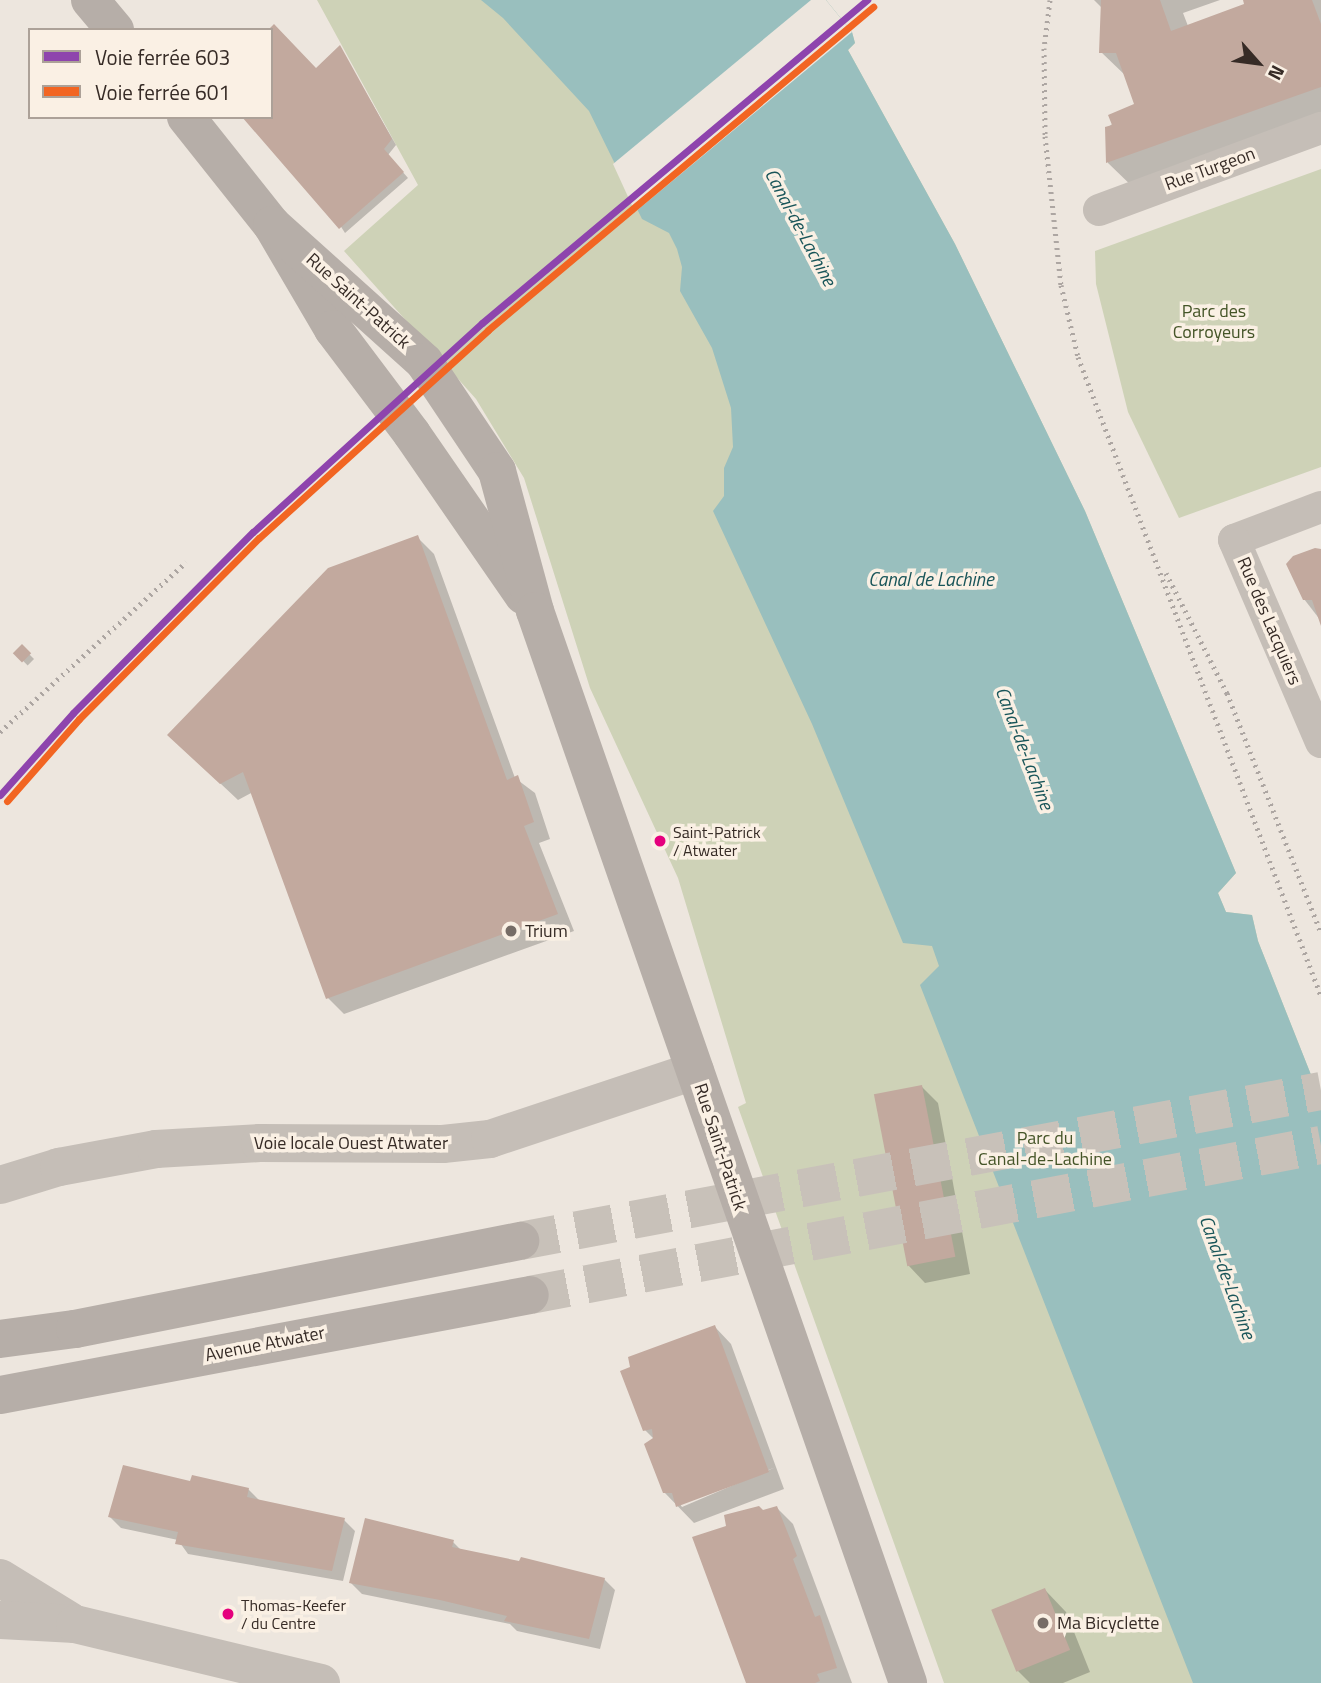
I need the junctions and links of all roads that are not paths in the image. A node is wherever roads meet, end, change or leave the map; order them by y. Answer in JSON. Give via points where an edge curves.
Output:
{"nodes":[{"id":1,"x":90,"y":0,"type":"edge"},
{"id":2,"x":113,"y":28,"type":"edge"},
{"id":3,"x":188,"y":119,"type":"edge"},
{"id":4,"x":1321,"y":128,"type":"edge"},
{"id":5,"x":1099,"y":210,"type":"dead end"},
{"id":6,"x":272,"y":225,"type":"junction"},
{"id":7,"x":1321,"y":508,"type":"edge"},
{"id":8,"x":535,"y":611,"type":"junction"},
{"id":9,"x":1321,"y":742,"type":"edge"},
{"id":10,"x":695,"y":1071,"type":"junction"},
{"id":11,"x":0,"y":1185,"type":"edge"},
{"id":12,"x":520,"y":1241,"type":"tunnel mouth"},
{"id":13,"x":530,"y":1295,"type":"tunnel mouth"},
{"id":14,"x":1,"y":1338,"type":"edge"},
{"id":15,"x":1,"y":1396,"type":"edge"},
{"id":16,"x":0,"y":1578,"type":"edge"},
{"id":17,"x":0,"y":1620,"type":"edge"},
{"id":18,"x":75,"y":1624,"type":"junction"},
{"id":19,"x":321,"y":1683,"type":"edge"},
{"id":20,"x":908,"y":1683,"type":"edge"}],
"edges":[{"from":1,"to":2,"type":"main road"},
{"from":3,"to":6,"type":"main road","name":"Rue Saint-Patrick"},
{"from":4,"to":5,"type":"street","name":"Rue Turgeon"},
{"from":6,"to":8,"type":"main road","name":"Rue Saint-Patrick","via":[[333,329]]},
{"from":6,"to":8,"type":"main road","name":"Rue Saint-Patrick","via":[[424,362],[468,422],[505,491]]},
{"from":7,"to":9,"type":"street","name":"Rue des Lacquiers","via":[[1234,540]]},
{"from":8,"to":10,"type":"main road","name":"Rue Saint-Patrick"},
{"from":10,"to":11,"type":"street","name":"Voie locale Ouest Atwater","via":[[490,1139],[169,1148],[59,1167]]},
{"from":10,"to":20,"type":"main road","name":"Rue Saint-Patrick"},
{"from":12,"to":14,"type":"main road","via":[[75,1329]]},
{"from":13,"to":15,"type":"main road","name":"Avenue Atwater"},
{"from":16,"to":18,"type":"street"},
{"from":17,"to":18,"type":"street"},
{"from":18,"to":19,"type":"street"}]}
